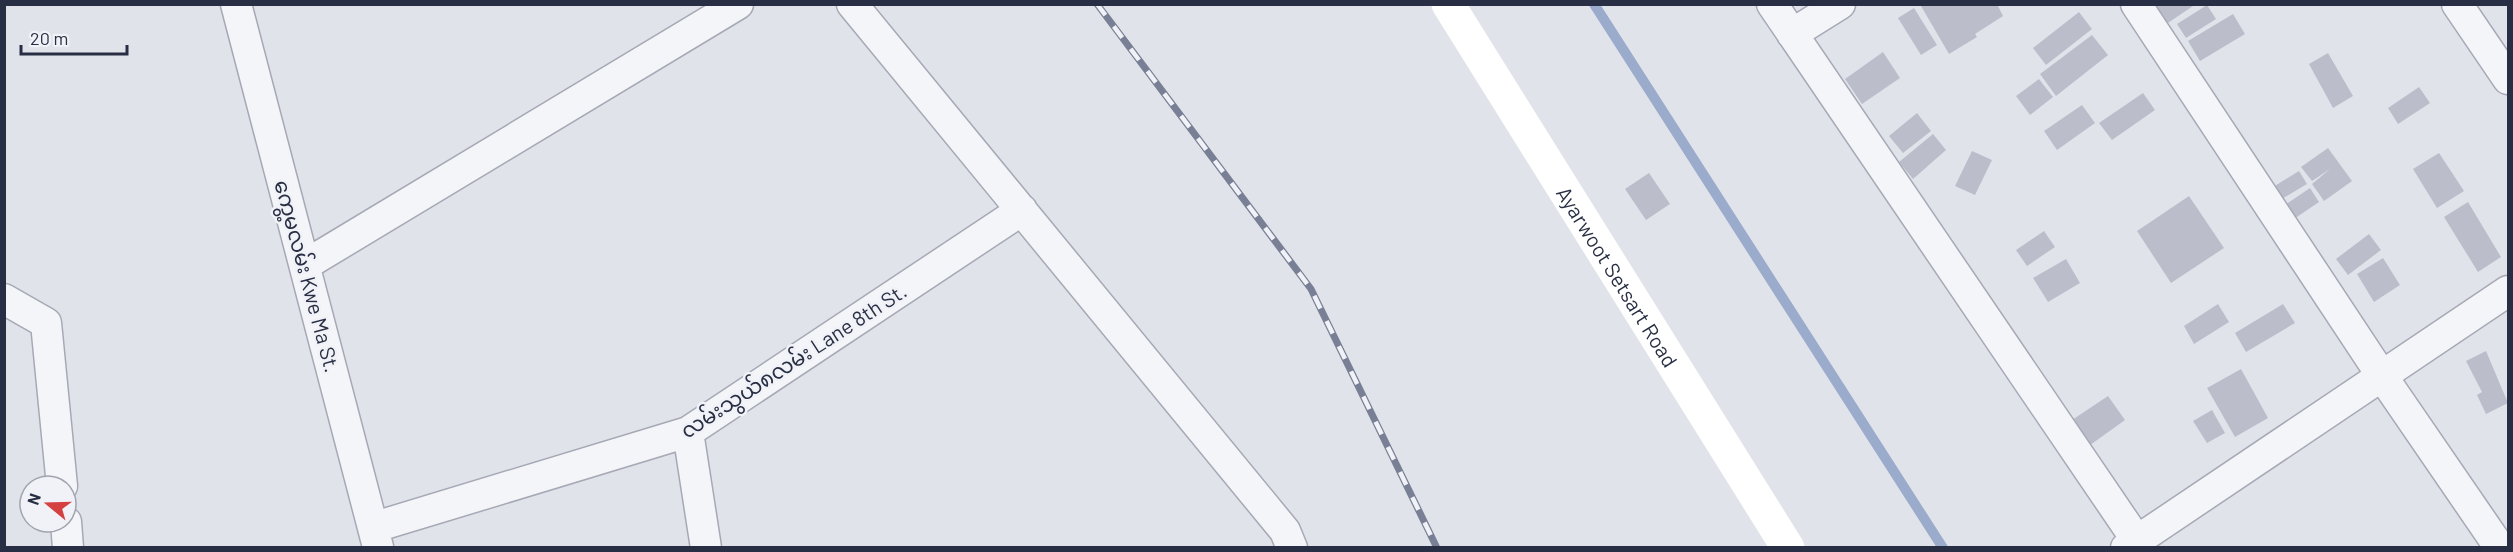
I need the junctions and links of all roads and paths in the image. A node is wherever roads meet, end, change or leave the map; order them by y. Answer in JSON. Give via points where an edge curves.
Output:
{"nodes":[{"id":1,"x":236,"y":4,"type":"edge"},
{"id":2,"x":738,"y":4,"type":"edge"},
{"id":3,"x":852,"y":4,"type":"edge"},
{"id":4,"x":1448,"y":4,"type":"edge"},
{"id":5,"x":1772,"y":4,"type":"edge"},
{"id":6,"x":1840,"y":4,"type":"edge"},
{"id":7,"x":2136,"y":4,"type":"edge"},
{"id":8,"x":2457,"y":4,"type":"edge"},
{"id":9,"x":1792,"y":34,"type":"junction"},
{"id":10,"x":2508,"y":79,"type":"edge"},
{"id":11,"x":1022,"y":210,"type":"junction"},
{"id":12,"x":305,"y":265,"type":"junction"},
{"id":13,"x":2508,"y":291,"type":"edge"},
{"id":14,"x":4,"y":299,"type":"edge"},
{"id":15,"x":2382,"y":376,"type":"junction"},
{"id":16,"x":688,"y":432,"type":"junction"},
{"id":17,"x":61,"y":474,"type":"edge"},
{"id":18,"x":376,"y":537,"type":"edge"},
{"id":19,"x":2135,"y":545,"type":"edge"},
{"id":20,"x":706,"y":548,"type":"edge"},
{"id":21,"x":1292,"y":548,"type":"edge"},
{"id":22,"x":1788,"y":548,"type":"edge"},
{"id":23,"x":2500,"y":548,"type":"edge"}],
"edges":[{"from":1,"to":12,"type":"street","name":"ကွေ့မလမ်း Kwe Ma St."},
{"from":2,"to":12,"type":"street"},
{"from":3,"to":11,"type":"street"},
{"from":4,"to":22,"type":"main road","name":"Ayarwoot Setsart Road"},
{"from":5,"to":9,"type":"street"},
{"from":6,"to":9,"type":"street"},
{"from":7,"to":15,"type":"street"},
{"from":8,"to":10,"type":"street"},
{"from":9,"to":19,"type":"street"},
{"from":11,"to":16,"type":"street","name":"လမ်းသွယ်၈လမ်း Lane 8th St."},
{"from":11,"to":21,"type":"street","via":[[1285,531]]},
{"from":12,"to":18,"type":"street","name":"ကွေ့မလမ်း Kwe Ma St."},
{"from":13,"to":15,"type":"street"},
{"from":14,"to":17,"type":"street","via":[[46,323]]},
{"from":15,"to":19,"type":"street"},
{"from":15,"to":23,"type":"street"},
{"from":16,"to":18,"type":"street","name":"လမ်းသွယ်၈လမ်း Lane 8th St."},
{"from":16,"to":20,"type":"street"}]}
